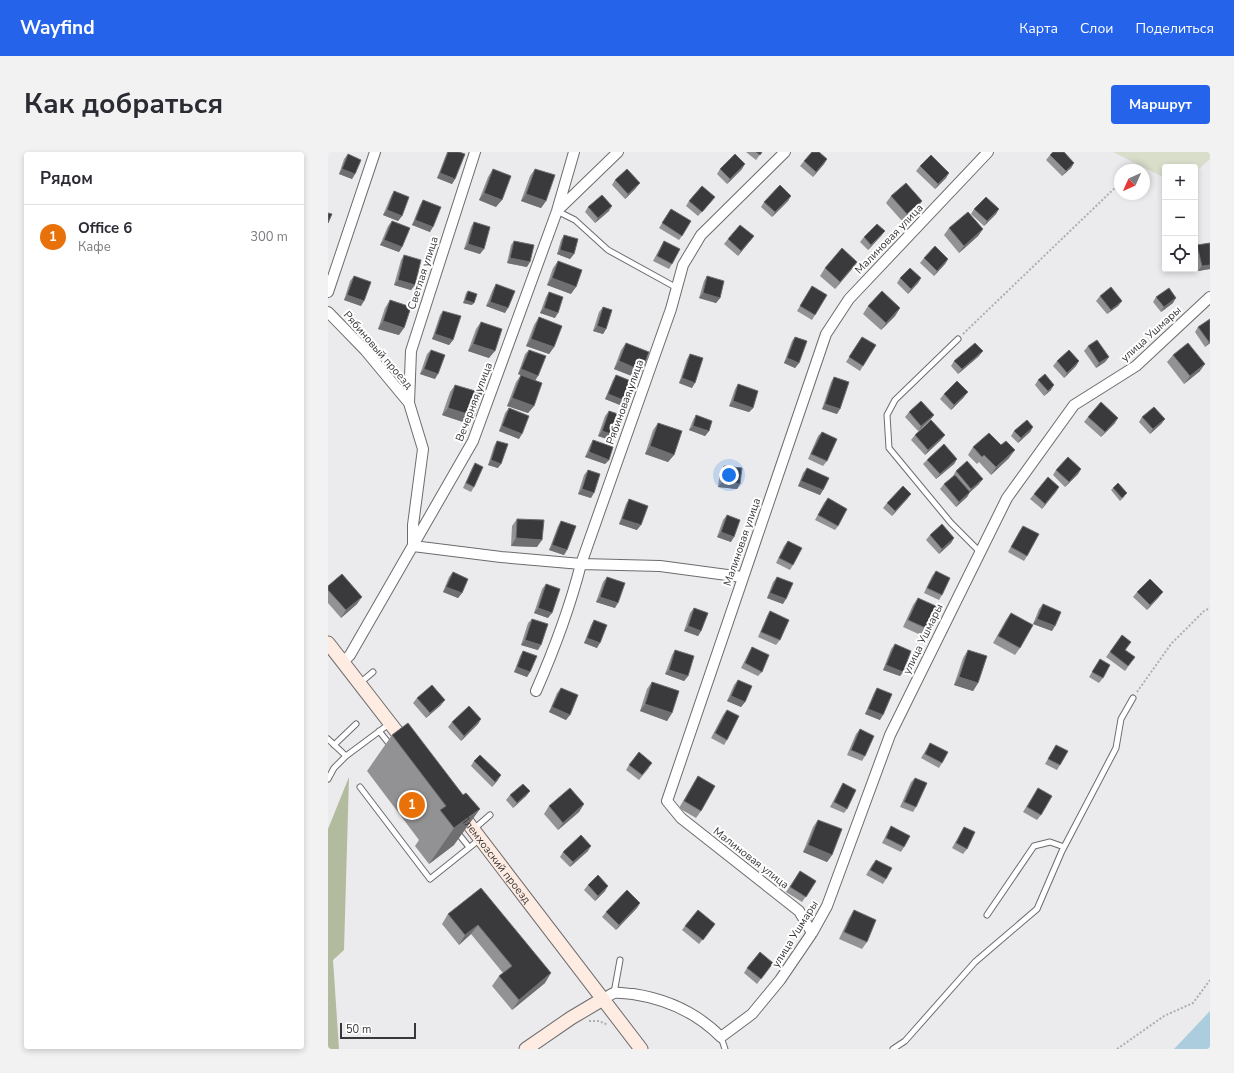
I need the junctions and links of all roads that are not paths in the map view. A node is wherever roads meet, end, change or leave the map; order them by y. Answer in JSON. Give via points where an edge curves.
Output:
{"nodes":[{"id":1,"x":375,"y":152,"type":"edge"},
{"id":2,"x":475,"y":152,"type":"edge"},
{"id":3,"x":574,"y":152,"type":"edge"},
{"id":4,"x":618,"y":152,"type":"edge"},
{"id":5,"x":785,"y":152,"type":"edge"},
{"id":6,"x":988,"y":152,"type":"edge"},
{"id":7,"x":557,"y":211,"type":"junction"},
{"id":8,"x":677,"y":288,"type":"junction"},
{"id":9,"x":328,"y":292,"type":"edge"},
{"id":10,"x":1210,"y":297,"type":"edge"},
{"id":11,"x":328,"y":312,"type":"edge"},
{"id":12,"x":958,"y":339,"type":"road end"},
{"id":13,"x":409,"y":404,"type":"junction"},
{"id":14,"x":413,"y":546,"type":"junction"},
{"id":15,"x":980,"y":552,"type":"junction"},
{"id":16,"x":581,"y":564,"type":"junction"},
{"id":17,"x":742,"y":577,"type":"junction"},
{"id":18,"x":328,"y":643,"type":"edge"},
{"id":19,"x":343,"y":662,"type":"junction"},
{"id":20,"x":373,"y":672,"type":"dead end"},
{"id":21,"x":359,"y":684,"type":"junction"},
{"id":22,"x":536,"y":691,"type":"dead end"},
{"id":23,"x":1133,"y":698,"type":"road end"},
{"id":24,"x":390,"y":723,"type":"junction"},
{"id":25,"x":356,"y":724,"type":"dead end"},
{"id":26,"x":379,"y":731,"type":"junction"},
{"id":27,"x":328,"y":739,"type":"edge"},
{"id":28,"x":334,"y":745,"type":"junction"},
{"id":29,"x":394,"y":750,"type":"edge"},
{"id":30,"x":414,"y":754,"type":"edge"},
{"id":31,"x":346,"y":756,"type":"junction"},
{"id":32,"x":328,"y":779,"type":"edge"},
{"id":33,"x":360,"y":787,"type":"dead end"},
{"id":34,"x":454,"y":804,"type":"edge"},
{"id":35,"x":490,"y":815,"type":"dead end"},
{"id":36,"x":455,"y":829,"type":"edge"},
{"id":37,"x":477,"y":834,"type":"junction"},
{"id":38,"x":469,"y":847,"type":"junction"},
{"id":39,"x":1064,"y":847,"type":"junction"},
{"id":40,"x":987,"y":915,"type":"dead end"},
{"id":41,"x":812,"y":933,"type":"junction"},
{"id":42,"x":620,"y":960,"type":"dead end"},
{"id":43,"x":608,"y":996,"type":"junction"},
{"id":44,"x":721,"y":1037,"type":"junction"},
{"id":45,"x":526,"y":1049,"type":"edge"},
{"id":46,"x":641,"y":1049,"type":"edge"},
{"id":47,"x":725,"y":1049,"type":"edge"},
{"id":48,"x":893,"y":1049,"type":"edge"}],
"edges":[{"from":1,"to":9,"type":"street"},
{"from":2,"to":13,"type":"street","name":"Светлая улица","via":[[411,351]]},
{"from":3,"to":7,"type":"street","name":"Вечерняя улица"},
{"from":4,"to":7,"type":"street"},
{"from":5,"to":8,"type":"street","name":"Рябиновая улица","via":[[701,235],[683,265]]},
{"from":6,"to":17,"type":"street","name":"Малиновая улица","via":[[849,298],[826,334]]},
{"from":7,"to":8,"type":"lane","via":[[575,220],[608,250]]},
{"from":7,"to":14,"type":"street","name":"Вечерняя улица","via":[[473,441]]},
{"from":8,"to":16,"type":"street","name":"Рябиновая улица"},
{"from":10,"to":15,"type":"street","name":"улица Ушмары","via":[[1136,366],[1074,405],[1007,498]]},
{"from":11,"to":13,"type":"street","name":"Рябиновый проезд","via":[[365,350]]},
{"from":12,"to":15,"type":"lane","via":[[895,400],[887,415],[888,448],[950,523]]},
{"from":13,"to":14,"type":"street","name":"Рябиновый проезд","via":[[423,449],[413,525]]},
{"from":14,"to":16,"type":"street"},
{"from":14,"to":19,"type":"street","name":"Вечерняя улица","via":[[350,655]]},
{"from":15,"to":41,"type":"street","name":"улица Ушмары","via":[[890,735],[827,906]]},
{"from":16,"to":17,"type":"street","via":[[660,566]]},
{"from":16,"to":22,"type":"street","name":"Рябиновая улица","via":[[552,654]]},
{"from":17,"to":41,"type":"street","name":"Малиновая улица","via":[[667,801],[681,818],[799,911]]},
{"from":18,"to":19,"type":"main road"},
{"from":19,"to":21,"type":"main road"},
{"from":20,"to":21,"type":"lane"},
{"from":21,"to":24,"type":"main road"},
{"from":23,"to":39,"type":"lane","via":[[1121,719],[1116,748]]},
{"from":24,"to":26,"type":"lane"},
{"from":24,"to":30,"type":"main road"},
{"from":25,"to":28,"type":"lane"},
{"from":26,"to":29,"type":"lane"},
{"from":26,"to":31,"type":"lane"},
{"from":27,"to":28,"type":"lane"},
{"from":28,"to":31,"type":"lane"},
{"from":31,"to":32,"type":"lane","via":[[334,768]]},
{"from":33,"to":38,"type":"lane","via":[[430,879]]},
{"from":34,"to":37,"type":"main road","name":"Племхозский проезд"},
{"from":35,"to":37,"type":"lane"},
{"from":36,"to":38,"type":"lane"},
{"from":37,"to":38,"type":"lane"},
{"from":37,"to":43,"type":"main road","name":"Племхозский проезд"},
{"from":39,"to":40,"type":"lane","via":[[1050,842],[1034,846]]},
{"from":39,"to":48,"type":"lane","via":[[1037,909],[976,962],[905,1041]]},
{"from":41,"to":44,"type":"street","name":"улица Ушмары","via":[[780,980],[752,1014]]},
{"from":42,"to":43,"type":"lane"},
{"from":43,"to":44,"type":"street","via":[[622,993],[639,995],[681,1008],[707,1024]]},
{"from":43,"to":45,"type":"main road"},
{"from":43,"to":46,"type":"main road","name":"Племхозский проезд"},
{"from":44,"to":47,"type":"lane"}]}
